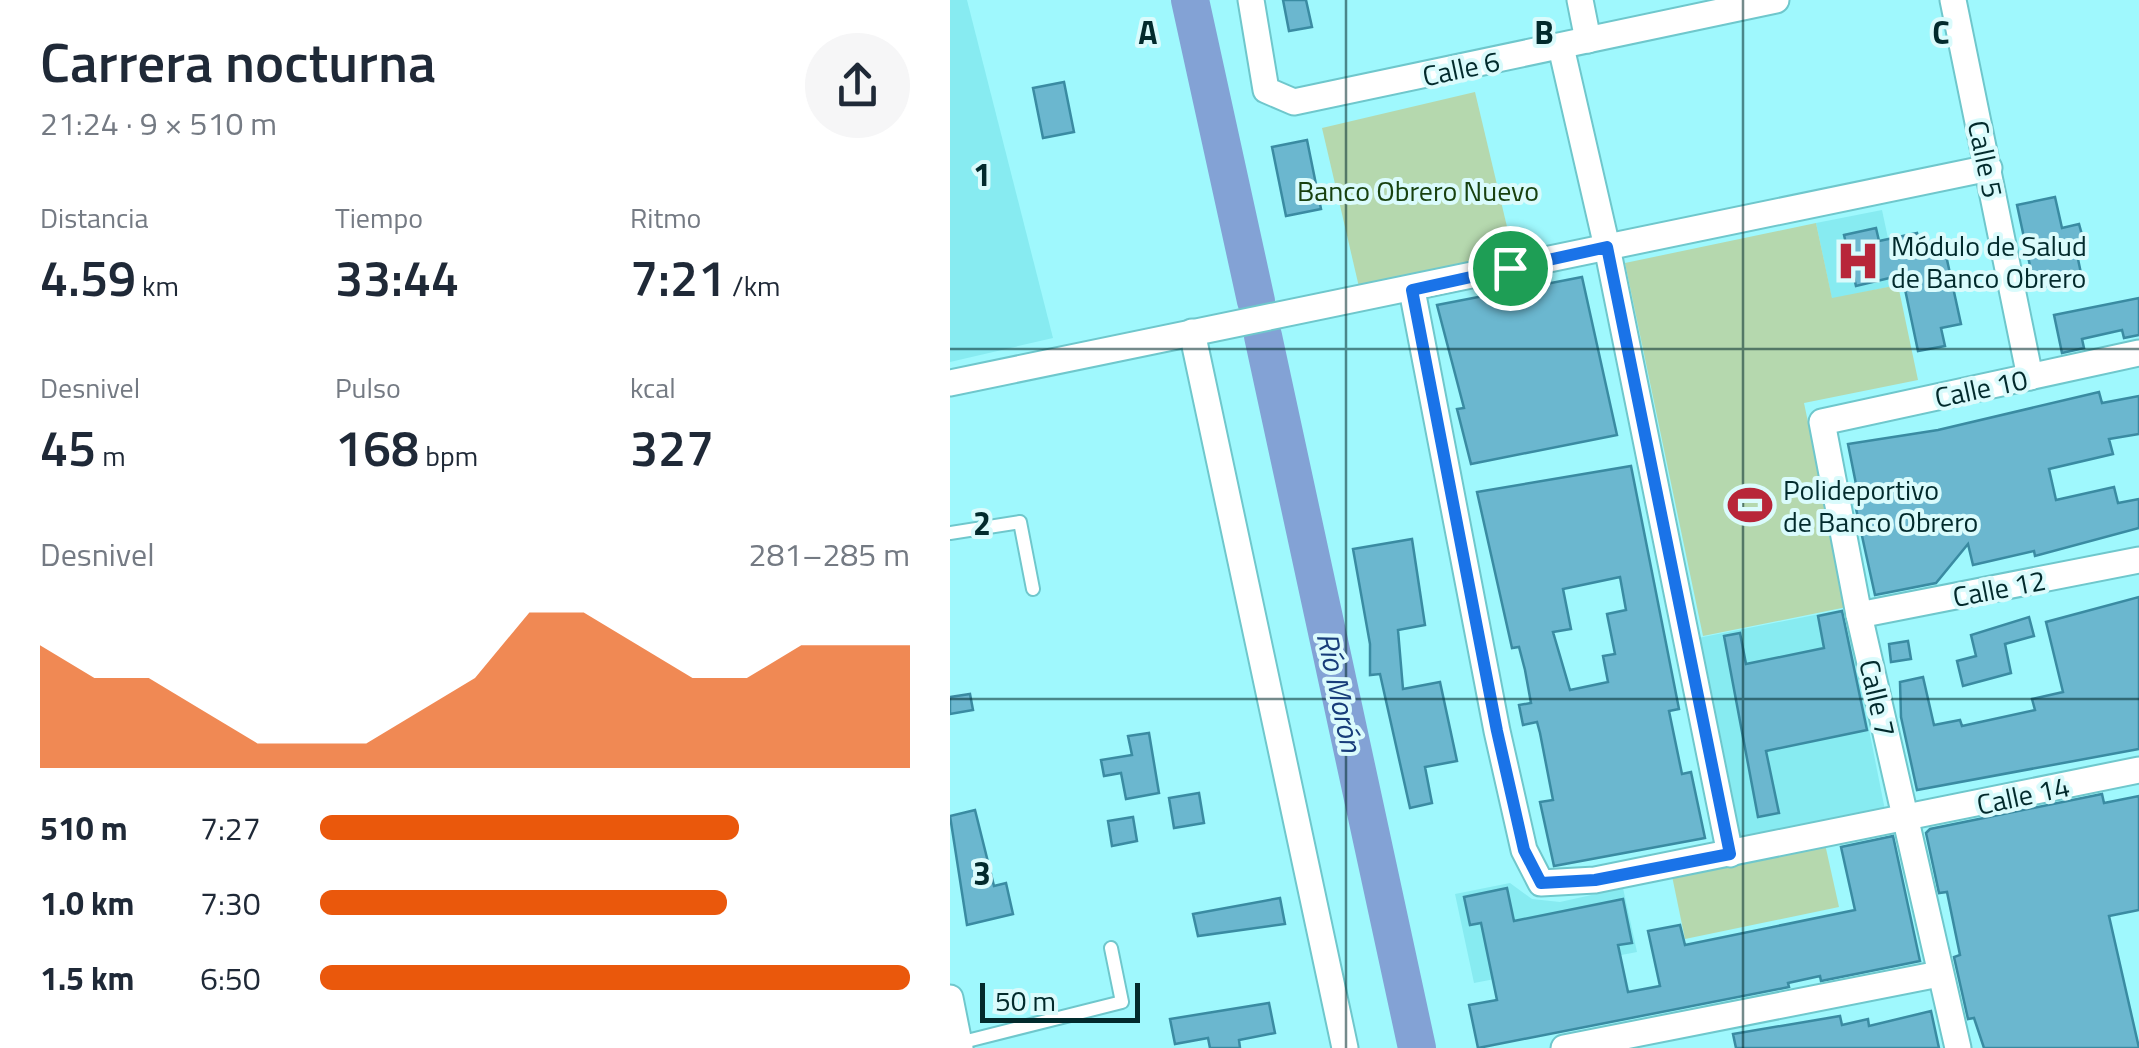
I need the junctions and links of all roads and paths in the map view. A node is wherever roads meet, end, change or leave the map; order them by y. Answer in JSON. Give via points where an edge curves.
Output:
{"nodes":[{"id":1,"x":1251,"y":0,"type":"edge"},
{"id":2,"x":1580,"y":0,"type":"edge"},
{"id":3,"x":1776,"y":0,"type":"edge"},
{"id":4,"x":1953,"y":0,"type":"edge"},
{"id":5,"x":1588,"y":40,"type":"junction"},
{"id":6,"x":1561,"y":47,"type":"junction"},
{"id":7,"x":1989,"y":168,"type":"junction"},
{"id":8,"x":1607,"y":247,"type":"junction"},
{"id":9,"x":1412,"y":290,"type":"junction"},
{"id":10,"x":1192,"y":332,"type":"junction"},
{"id":11,"x":2139,"y":353,"type":"edge"},
{"id":12,"x":2030,"y":377,"type":"junction"},
{"id":13,"x":950,"y":383,"type":"edge"},
{"id":14,"x":1822,"y":422,"type":"joint"},
{"id":15,"x":950,"y":533,"type":"edge"},
{"id":16,"x":2139,"y":560,"type":"edge"},
{"id":17,"x":1033,"y":589,"type":"dead end"},
{"id":18,"x":1859,"y":615,"type":"junction"},
{"id":19,"x":2139,"y":770,"type":"edge"},
{"id":20,"x":1906,"y":821,"type":"junction"},
{"id":21,"x":1730,"y":854,"type":"junction"},
{"id":22,"x":1111,"y":948,"type":"dead end"},
{"id":23,"x":1940,"y":974,"type":"junction"},
{"id":24,"x":950,"y":998,"type":"edge"},
{"id":25,"x":960,"y":1046,"type":"edge"},
{"id":26,"x":1344,"y":1048,"type":"edge"},
{"id":27,"x":1564,"y":1048,"type":"edge"},
{"id":28,"x":1958,"y":1048,"type":"edge"}],
"edges":[{"from":1,"to":6,"type":"street","name":"Calle 6","via":[[1266,90],[1294,102]]},
{"from":2,"to":5,"type":"street"},
{"from":3,"to":5,"type":"street","name":"Calle 6"},
{"from":4,"to":7,"type":"street","name":"Calle 5"},
{"from":5,"to":6,"type":"street","name":"Calle 6"},
{"from":6,"to":8,"type":"street"},
{"from":7,"to":8,"type":"street"},
{"from":7,"to":12,"type":"street","name":"Calle 5"},
{"from":8,"to":9,"type":"street"},
{"from":8,"to":21,"type":"street"},
{"from":9,"to":10,"type":"street"},
{"from":9,"to":21,"type":"street","name":"Calle 14","via":[[1497,731],[1524,850],[1541,883],[1595,880]]},
{"from":10,"to":13,"type":"street"},
{"from":10,"to":26,"type":"street"},
{"from":11,"to":12,"type":"street","name":"Calle 10"},
{"from":12,"to":14,"type":"street","name":"Calle 10"},
{"from":14,"to":18,"type":"street","name":"Calle 7"},
{"from":15,"to":17,"type":"lane","via":[[1020,522]]},
{"from":16,"to":18,"type":"street","name":"Calle 12"},
{"from":18,"to":20,"type":"street","name":"Calle 7"},
{"from":19,"to":20,"type":"street","name":"Calle 14"},
{"from":20,"to":21,"type":"street","name":"Calle 14"},
{"from":20,"to":23,"type":"street","name":"Calle 7"},
{"from":22,"to":25,"type":"lane","via":[[1122,1002]]},
{"from":23,"to":27,"type":"street"},
{"from":23,"to":28,"type":"street","name":"Calle 7"},
{"from":24,"to":25,"type":"street"}]}
